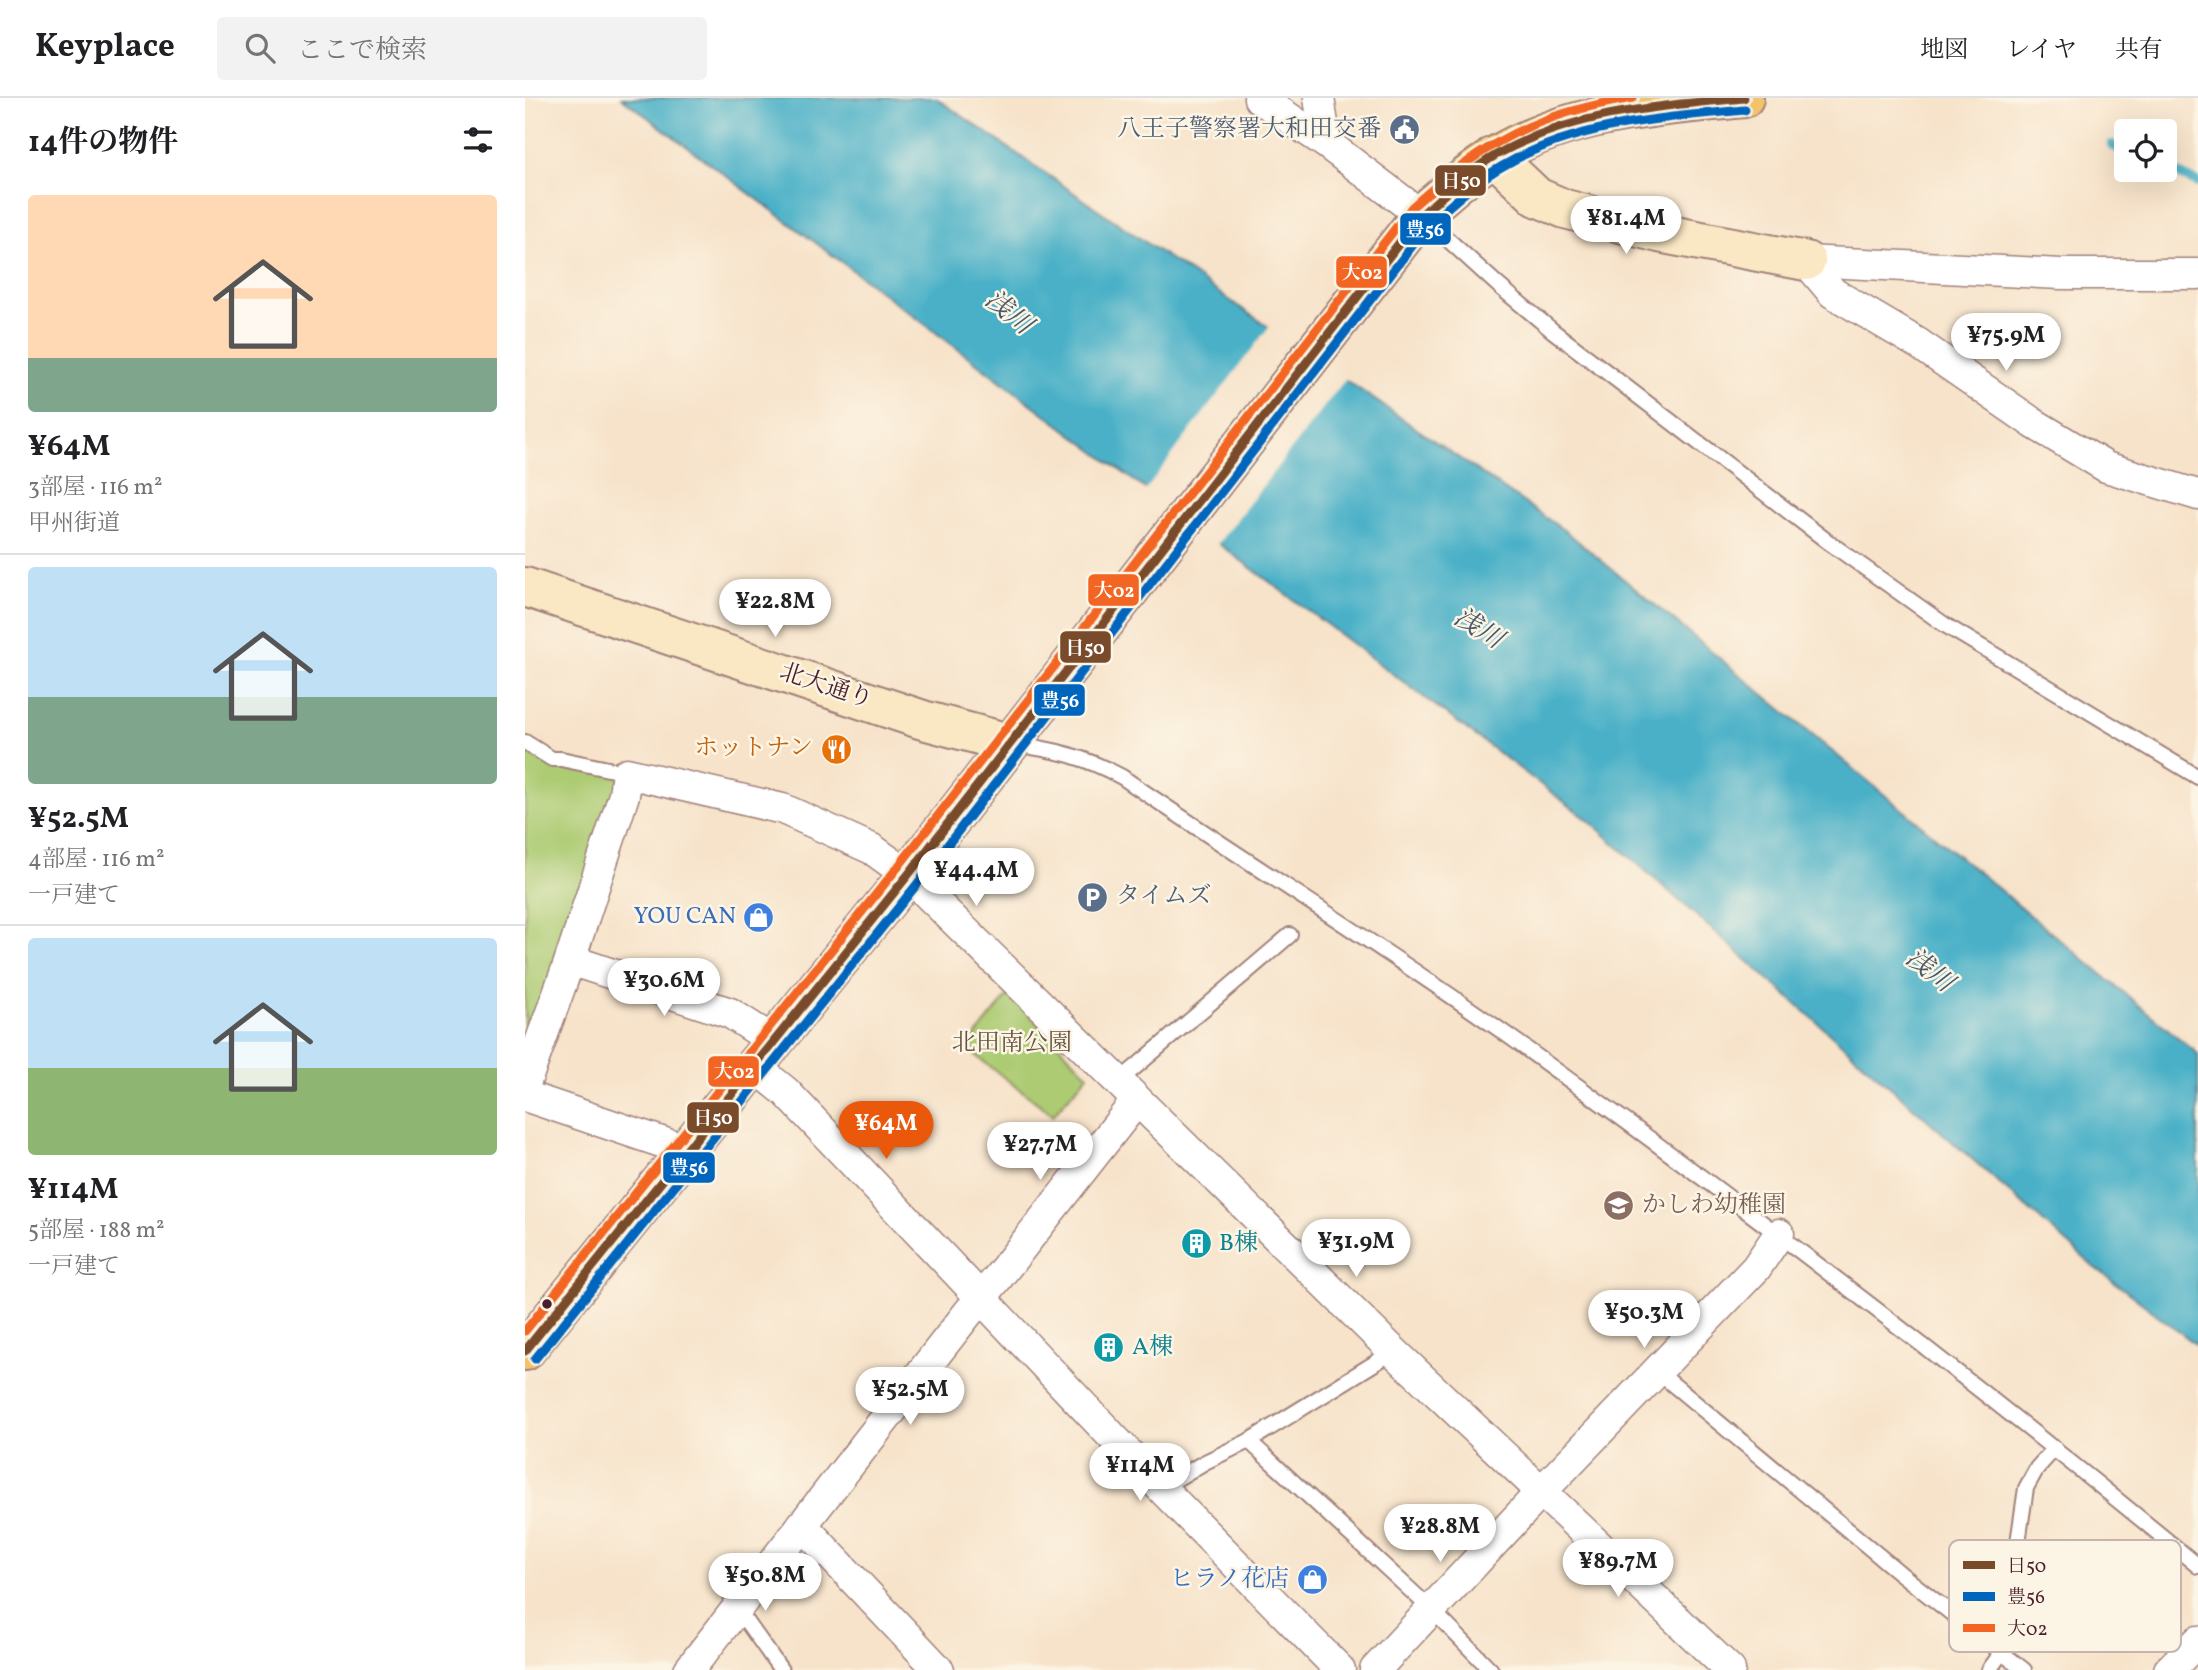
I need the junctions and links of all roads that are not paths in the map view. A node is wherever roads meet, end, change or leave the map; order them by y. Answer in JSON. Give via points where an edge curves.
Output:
{"nodes":[{"id":1,"x":1259,"y":98,"type":"edge"},
{"id":2,"x":1319,"y":98,"type":"edge"},
{"id":3,"x":1744,"y":98,"type":"edge"},
{"id":4,"x":1326,"y":143,"type":"junction"},
{"id":5,"x":1494,"y":156,"type":"junction"},
{"id":6,"x":1412,"y":226,"type":"junction"},
{"id":7,"x":1806,"y":261,"type":"junction"},
{"id":8,"x":2198,"y":274,"type":"edge"},
{"id":9,"x":2198,"y":495,"type":"edge"},
{"id":10,"x":525,"y":587,"type":"edge"},
{"id":11,"x":525,"y":742,"type":"edge"},
{"id":12,"x":1009,"y":743,"type":"junction"},
{"id":13,"x":627,"y":773,"type":"junction"},
{"id":14,"x":2198,"y":776,"type":"edge"},
{"id":15,"x":908,"y":875,"type":"junction"},
{"id":16,"x":1290,"y":935,"type":"dead end"},
{"id":17,"x":570,"y":960,"type":"junction"},
{"id":18,"x":764,"y":1054,"type":"junction"},
{"id":19,"x":525,"y":1084,"type":"edge"},
{"id":20,"x":1127,"y":1091,"type":"junction"},
{"id":21,"x":525,"y":1096,"type":"edge"},
{"id":22,"x":685,"y":1150,"type":"junction"},
{"id":23,"x":1779,"y":1234,"type":"junction"},
{"id":24,"x":981,"y":1297,"type":"junction"},
{"id":25,"x":1392,"y":1350,"type":"junction"},
{"id":26,"x":525,"y":1351,"type":"edge"},
{"id":27,"x":1658,"y":1372,"type":"junction"},
{"id":28,"x":1249,"y":1441,"type":"junction"},
{"id":29,"x":2055,"y":1448,"type":"junction"},
{"id":30,"x":1161,"y":1488,"type":"junction"},
{"id":31,"x":1541,"y":1492,"type":"junction"},
{"id":32,"x":802,"y":1525,"type":"junction"},
{"id":33,"x":2018,"y":1540,"type":"edge"},
{"id":34,"x":2166,"y":1540,"type":"edge"},
{"id":35,"x":2181,"y":1552,"type":"edge"},
{"id":36,"x":2198,"y":1566,"type":"edge"},
{"id":37,"x":737,"y":1608,"type":"junction"},
{"id":38,"x":1432,"y":1610,"type":"junction"},
{"id":39,"x":1949,"y":1611,"type":"edge"},
{"id":40,"x":2198,"y":1641,"type":"edge"},
{"id":41,"x":2002,"y":1652,"type":"joint"},
{"id":42,"x":689,"y":1670,"type":"edge"},
{"id":43,"x":781,"y":1670,"type":"edge"},
{"id":44,"x":939,"y":1670,"type":"edge"},
{"id":45,"x":1339,"y":1670,"type":"edge"},
{"id":46,"x":1375,"y":1670,"type":"edge"},
{"id":47,"x":1491,"y":1670,"type":"edge"},
{"id":48,"x":1730,"y":1670,"type":"edge"},
{"id":49,"x":1989,"y":1670,"type":"edge"},
{"id":50,"x":2024,"y":1670,"type":"edge"},
{"id":51,"x":2169,"y":1670,"type":"edge"}],
"edges":[{"from":1,"to":4,"type":"street"},
{"from":2,"to":4,"type":"street"},
{"from":3,"to":5,"type":"highway","via":[[1581,119]]},
{"from":4,"to":6,"type":"street"},
{"from":5,"to":6,"type":"highway"},
{"from":5,"to":7,"type":"street","via":[[1537,197],[1565,209],[1659,233]]},
{"from":6,"to":12,"type":"highway"},
{"from":6,"to":14,"type":"lane","via":[[1499,286],[1827,541],[1945,625]]},
{"from":7,"to":8,"type":"street","via":[[2061,274]]},
{"from":7,"to":9,"type":"street","via":[[1833,293],[2106,467]]},
{"from":10,"to":12,"type":"street","name":"北大通り","via":[[923,720]]},
{"from":11,"to":13,"type":"lane","via":[[552,759]]},
{"from":12,"to":15,"type":"highway"},
{"from":12,"to":23,"type":"lane","via":[[1062,751],[1122,777],[1515,1041]]},
{"from":13,"to":15,"type":"street","via":[[783,809],[872,849]]},
{"from":13,"to":17,"type":"street","via":[[624,795]]},
{"from":15,"to":18,"type":"highway"},
{"from":15,"to":20,"type":"street"},
{"from":16,"to":20,"type":"lane"},
{"from":17,"to":18,"type":"street","via":[[730,1013]]},
{"from":17,"to":19,"type":"street"},
{"from":18,"to":22,"type":"highway"},
{"from":18,"to":24,"type":"street","via":[[786,1092]]},
{"from":20,"to":24,"type":"street"},
{"from":20,"to":25,"type":"street"},
{"from":21,"to":22,"type":"street"},
{"from":22,"to":26,"type":"highway"},
{"from":23,"to":27,"type":"street","via":[[1756,1268]]},
{"from":23,"to":29,"type":"lane"},
{"from":24,"to":30,"type":"street"},
{"from":24,"to":32,"type":"street"},
{"from":25,"to":28,"type":"lane"},
{"from":25,"to":31,"type":"street"},
{"from":27,"to":31,"type":"street"},
{"from":27,"to":39,"type":"lane"},
{"from":28,"to":30,"type":"lane"},
{"from":28,"to":38,"type":"lane"},
{"from":29,"to":33,"type":"lane","via":[[2026,1488]]},
{"from":29,"to":34,"type":"lane"},
{"from":30,"to":45,"type":"street"},
{"from":31,"to":38,"type":"street"},
{"from":31,"to":48,"type":"street"},
{"from":32,"to":37,"type":"street"},
{"from":32,"to":44,"type":"street"},
{"from":35,"to":36,"type":"lane"},
{"from":37,"to":42,"type":"street"},
{"from":37,"to":43,"type":"lane"},
{"from":38,"to":46,"type":"street"},
{"from":38,"to":47,"type":"lane"},
{"from":40,"to":51,"type":"street"},
{"from":41,"to":49,"type":"lane"},
{"from":41,"to":50,"type":"lane"}]}
